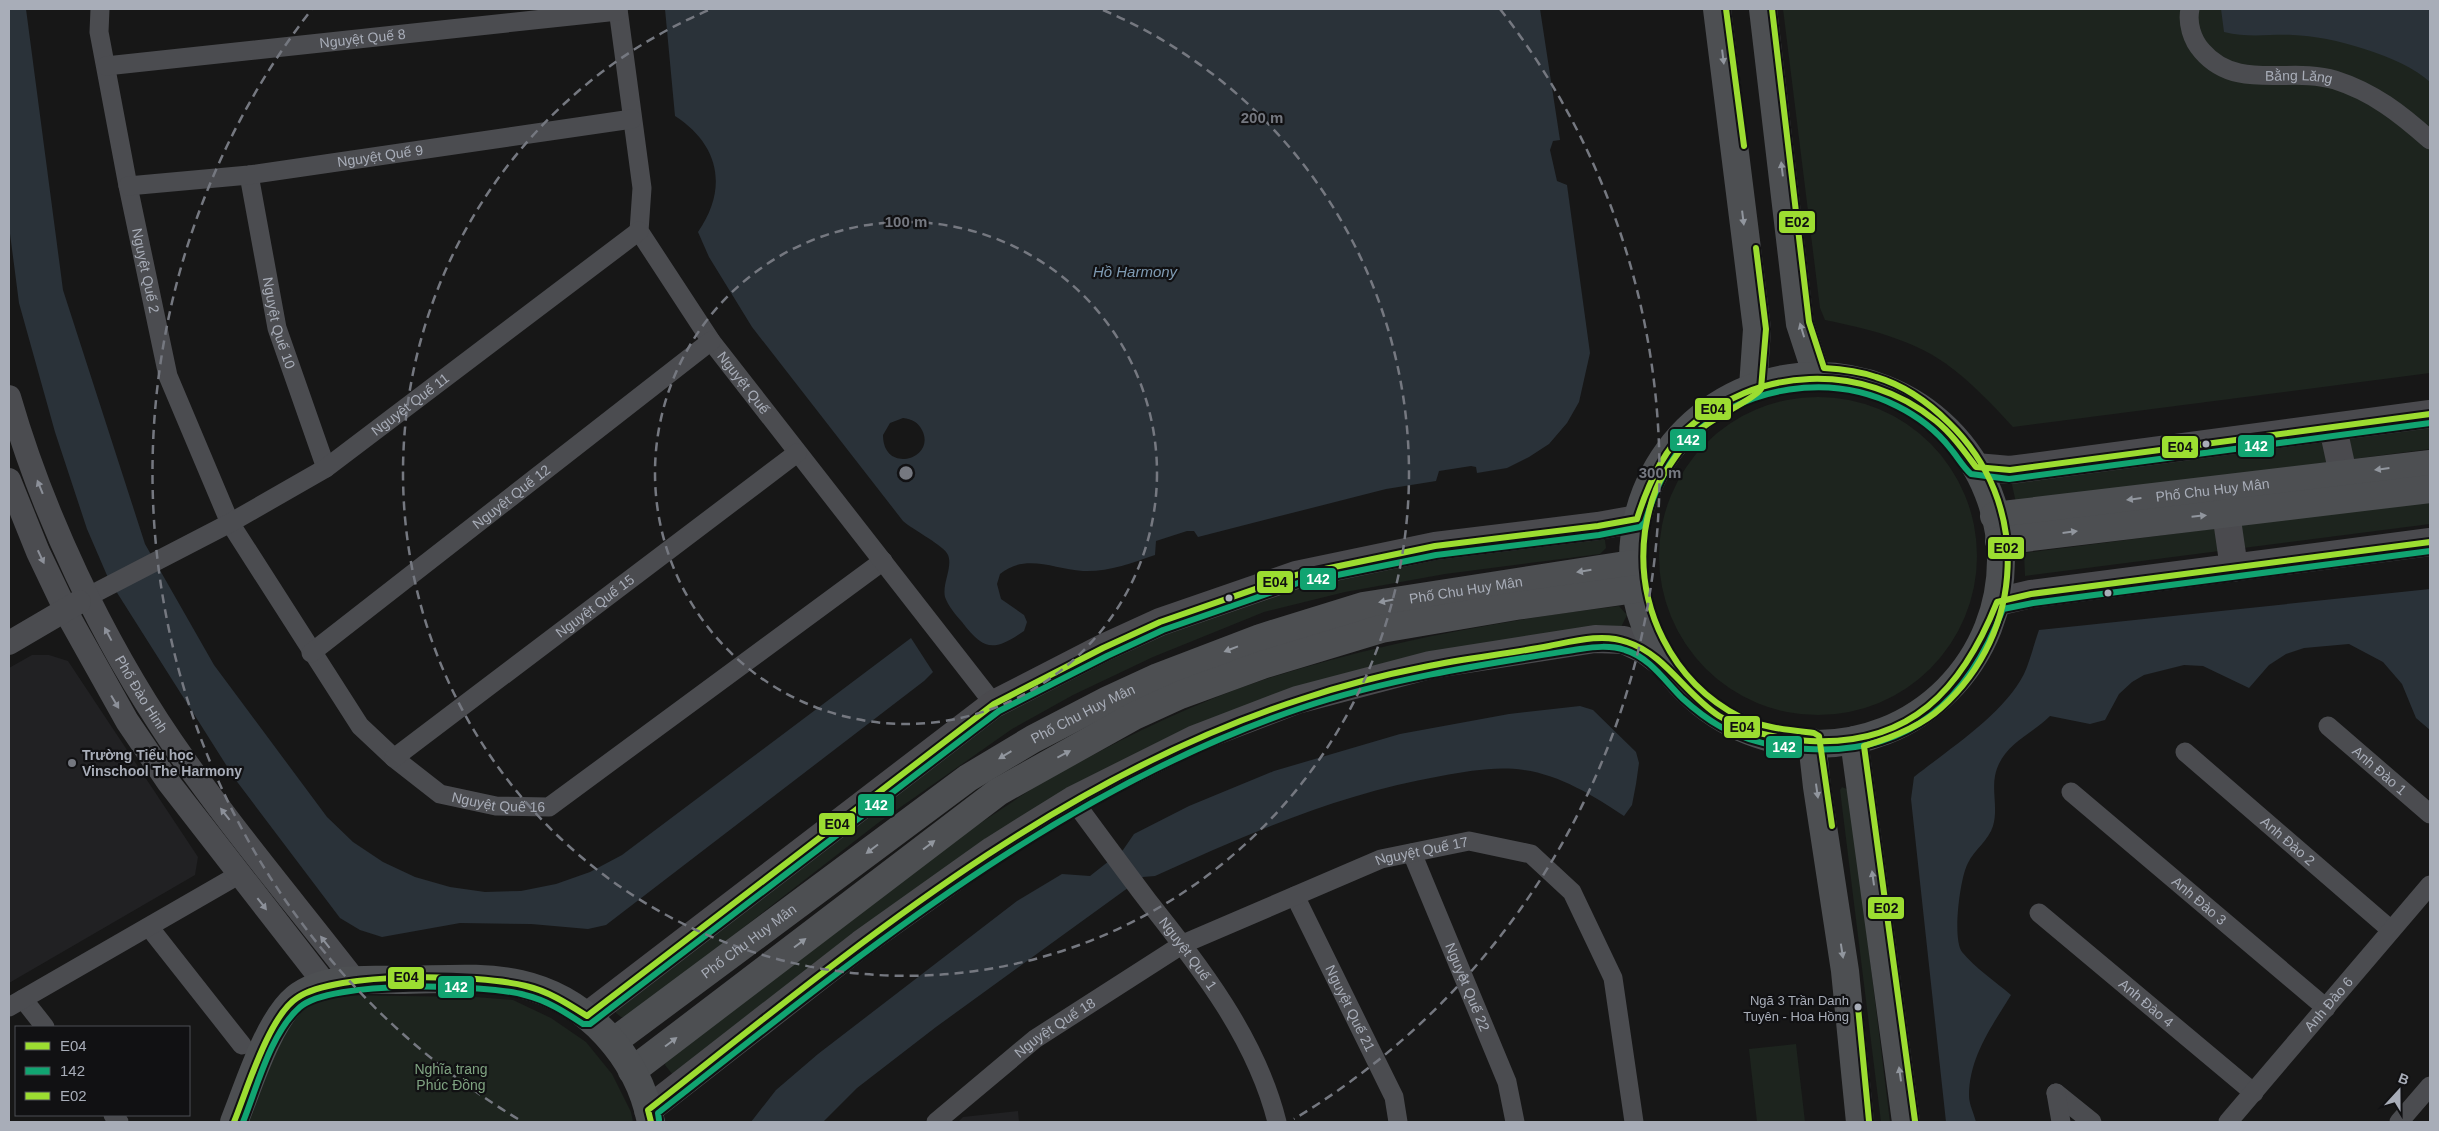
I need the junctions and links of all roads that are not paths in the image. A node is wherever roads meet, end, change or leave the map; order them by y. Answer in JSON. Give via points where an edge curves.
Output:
{"nodes":[{"id":1,"x":100,"y":9,"type":"edge"},
{"id":2,"x":1717,"y":9,"type":"edge"},
{"id":3,"x":1763,"y":9,"type":"edge"},
{"id":4,"x":2190,"y":9,"type":"edge"},
{"id":5,"x":618,"y":10,"type":"edge"},
{"id":6,"x":106,"y":66,"type":"junction"},
{"id":7,"x":632,"y":119,"type":"junction"},
{"id":8,"x":2430,"y":140,"type":"edge"},
{"id":9,"x":249,"y":175,"type":"junction"},
{"id":10,"x":128,"y":186,"type":"junction"},
{"id":11,"x":639,"y":232,"type":"junction"},
{"id":12,"x":711,"y":341,"type":"junction"},
{"id":13,"x":1817,"y":376,"type":"junction"},
{"id":14,"x":1753,"y":387,"type":"junction"},
{"id":15,"x":9,"y":397,"type":"edge"},
{"id":16,"x":2430,"y":414,"type":"edge"},
{"id":17,"x":2333,"y":428,"type":"junction"},
{"id":18,"x":797,"y":453,"type":"junction"},
{"id":19,"x":2430,"y":464,"type":"edge"},
{"id":20,"x":1976,"y":467,"type":"junction"},
{"id":21,"x":326,"y":468,"type":"junction"},
{"id":22,"x":9,"y":480,"type":"edge"},
{"id":23,"x":2345,"y":486,"type":"junction"},
{"id":24,"x":2430,"y":489,"type":"edge"},
{"id":25,"x":2226,"y":513,"type":"junction"},
{"id":26,"x":1637,"y":519,"type":"junction"},
{"id":27,"x":230,"y":523,"type":"junction"},
{"id":28,"x":1997,"y":529,"type":"junction"},
{"id":29,"x":2430,"y":542,"type":"edge"},
{"id":30,"x":884,"y":561,"type":"junction"},
{"id":31,"x":2234,"y":568,"type":"junction"},
{"id":32,"x":1634,"y":576,"type":"junction"},
{"id":33,"x":96,"y":593,"type":"junction"},
{"id":34,"x":1997,"y":602,"type":"junction"},
{"id":35,"x":66,"y":610,"type":"junction"},
{"id":36,"x":9,"y":643,"type":"edge"},
{"id":37,"x":311,"y":653,"type":"junction"},
{"id":38,"x":1665,"y":665,"type":"junction"},
{"id":39,"x":994,"y":704,"type":"junction"},
{"id":40,"x":2328,"y":726,"type":"dead end"},
{"id":41,"x":1854,"y":740,"type":"junction"},
{"id":42,"x":1812,"y":742,"type":"junction"},
{"id":43,"x":2185,"y":752,"type":"dead end"},
{"id":44,"x":394,"y":758,"type":"junction"},
{"id":45,"x":2071,"y":792,"type":"dead end"},
{"id":46,"x":1073,"y":800,"type":"junction"},
{"id":47,"x":2430,"y":814,"type":"edge"},
{"id":48,"x":1412,"y":853,"type":"junction"},
{"id":49,"x":240,"y":874,"type":"junction"},
{"id":50,"x":2430,"y":885,"type":"edge"},
{"id":51,"x":1295,"y":896,"type":"junction"},
{"id":52,"x":2039,"y":912,"type":"dead end"},
{"id":53,"x":149,"y":927,"type":"junction"},
{"id":54,"x":2391,"y":930,"type":"junction"},
{"id":55,"x":1183,"y":944,"type":"junction"},
{"id":56,"x":355,"y":980,"type":"junction"},
{"id":57,"x":326,"y":985,"type":"junction"},
{"id":58,"x":16,"y":1003,"type":"edge"},
{"id":59,"x":2326,"y":1008,"type":"junction"},
{"id":60,"x":587,"y":1016,"type":"junction"},
{"id":61,"x":44,"y":1026,"type":"edge"},
{"id":62,"x":613,"y":1042,"type":"junction"},
{"id":63,"x":242,"y":1045,"type":"dead end"},
{"id":64,"x":632,"y":1071,"type":"junction"},
{"id":65,"x":2430,"y":1086,"type":"edge"},
{"id":66,"x":2254,"y":1093,"type":"junction"},
{"id":67,"x":650,"y":1116,"type":"edge"},
{"id":68,"x":234,"y":1122,"type":"edge"},
{"id":69,"x":936,"y":1122,"type":"edge"},
{"id":70,"x":1277,"y":1122,"type":"edge"},
{"id":71,"x":1398,"y":1122,"type":"edge"},
{"id":72,"x":1515,"y":1122,"type":"edge"},
{"id":73,"x":1634,"y":1122,"type":"edge"},
{"id":74,"x":1860,"y":1122,"type":"edge"},
{"id":75,"x":1906,"y":1122,"type":"edge"},
{"id":76,"x":2061,"y":1122,"type":"edge"},
{"id":77,"x":2092,"y":1122,"type":"edge"},
{"id":78,"x":2228,"y":1122,"type":"edge"},
{"id":79,"x":2399,"y":1122,"type":"edge"}],
"edges":[{"from":1,"to":6,"type":"street","name":"Nguyệt Quế 2","via":[[99,32]]},
{"from":2,"to":14,"type":"main road","one_way":true,"via":[[1757,329]]},
{"from":13,"to":3,"type":"main road","one_way":true,"via":[[1800,324]]},
{"from":4,"to":8,"type":"street","name":"Bằng Lăng","via":[[2193,41],[2212,63],[2238,73],[2332,79],[2366,91],[2400,113]]},
{"from":5,"to":6,"type":"street","name":"Nguyệt Quế 8"},
{"from":5,"to":7,"type":"street"},
{"from":6,"to":10,"type":"street","name":"Nguyệt Quế 2"},
{"from":7,"to":9,"type":"street","name":"Nguyệt Quế 9"},
{"from":7,"to":11,"type":"street","via":[[642,188]]},
{"from":9,"to":10,"type":"street","name":"Nguyệt Quế 9"},
{"from":9,"to":21,"type":"street","name":"Nguyệt Quế 10","via":[[277,328]]},
{"from":10,"to":27,"type":"street","name":"Nguyệt Quế 2","via":[[168,376]]},
{"from":11,"to":12,"type":"street","name":"Nguyệt Quế"},
{"from":11,"to":21,"type":"street","name":"Nguyệt Quế 11"},
{"from":12,"to":18,"type":"street","name":"Nguyệt Quế"},
{"from":12,"to":37,"type":"street","name":"Nguyệt Quế 12"},
{"from":13,"to":14,"type":"main road"},
{"from":13,"to":20,"type":"main road","via":[[1849,379],[1880,387],[1909,401],[1940,424]]},
{"from":14,"to":26,"type":"main road","via":[[1713,408],[1678,438],[1660,462],[1646,490]]},
{"from":33,"to":15,"type":"street","name":"Phố Đào Hinh","one_way":true,"via":[[48,506]]},
{"from":16,"to":17,"type":"main road"},
{"from":17,"to":20,"type":"main road","via":[[2010,470]]},
{"from":17,"to":23,"type":"main road"},
{"from":18,"to":30,"type":"street","name":"Nguyệt Quế"},
{"from":18,"to":44,"type":"street","name":"Nguyệt Quế 15"},
{"from":19,"to":23,"type":"main road","name":"Phố Chu Huy Mân","one_way":true},
{"from":20,"to":28,"type":"main road","via":[[1992,503]]},
{"from":21,"to":27,"type":"street","name":"Nguyệt Quế 11"},
{"from":22,"to":35,"type":"street","name":"Phố Đào Hinh","one_way":true},
{"from":23,"to":24,"type":"main road","name":"Phố Chu Huy Mân"},
{"from":23,"to":25,"type":"main road","name":"Phố Chu Huy Mân"},
{"from":23,"to":28,"type":"main road","name":"Phố Chu Huy Mân","one_way":true},
{"from":28,"to":25,"type":"main road","name":"Phố Chu Huy Mân","one_way":true},
{"from":25,"to":31,"type":"main road"},
{"from":26,"to":32,"type":"main road"},
{"from":26,"to":39,"type":"main road","via":[[1435,546],[1296,576],[1160,622]]},
{"from":27,"to":33,"type":"street","name":"Nguyệt Quế 11"},
{"from":27,"to":37,"type":"street","name":"Nguyệt Quế 16"},
{"from":28,"to":34,"type":"main road","via":[[2001,572]]},
{"from":29,"to":31,"type":"main road"},
{"from":30,"to":39,"type":"street","name":"Nguyệt Quế"},
{"from":30,"to":44,"type":"street","name":"Nguyệt Quế 16","via":[[549,807],[496,806],[440,794]]},
{"from":31,"to":34,"type":"main road","via":[[2031,594]]},
{"from":32,"to":38,"type":"main road","via":[[1639,609]]},
{"from":32,"to":62,"type":"main road","name":"Phố Chu Huy Mân","one_way":true,"via":[[1363,606],[1260,638],[1158,677],[1033,739],[968,778]]},
{"from":64,"to":32,"type":"main road","name":"Phố Chu Huy Mân","one_way":true,"via":[[998,792],[1134,716],[1262,665],[1381,629]]},
{"from":33,"to":35,"type":"street"},
{"from":56,"to":33,"type":"street","name":"Phố Đào Hinh","one_way":true,"via":[[172,742],[132,678]]},
{"from":34,"to":41,"type":"main road","via":[[1974,657],[1935,702],[1883,732]]},
{"from":35,"to":36,"type":"street"},
{"from":35,"to":49,"type":"street","name":"Phố Đào Hinh","one_way":true,"via":[[144,748]]},
{"from":37,"to":44,"type":"street","name":"Nguyệt Quế 16","via":[[360,726]]},
{"from":38,"to":42,"type":"main road","via":[[1708,708],[1734,724],[1763,736]]},
{"from":38,"to":46,"type":"main road","via":[[1624,640],[1595,639],[1430,665],[1288,703],[1195,739]]},
{"from":39,"to":60,"type":"main road"},
{"from":40,"to":47,"type":"street","name":"Anh Đào 1"},
{"from":41,"to":42,"type":"main road","via":[[1824,744]]},
{"from":75,"to":41,"type":"main road","one_way":true},
{"from":42,"to":74,"type":"main road","one_way":true,"via":[[1845,971]]},
{"from":43,"to":54,"type":"street","name":"Anh Đào 2"},
{"from":45,"to":59,"type":"street","name":"Anh Đào 3"},
{"from":46,"to":55,"type":"street","name":"Nguyệt Quế 1"},
{"from":46,"to":67,"type":"main road","via":[[993,850],[861,944]]},
{"from":48,"to":51,"type":"street","name":"Nguyệt Quế 17","via":[[1381,859]]},
{"from":48,"to":72,"type":"street","name":"Nguyệt Quế 22","via":[[1508,1082]]},
{"from":48,"to":73,"type":"street","name":"Nguyệt Quế 17","via":[[1469,841],[1530,854],[1572,892],[1613,978]]},
{"from":49,"to":53,"type":"street"},
{"from":49,"to":57,"type":"street","name":"Phố Đào Hinh","one_way":true},
{"from":50,"to":54,"type":"street","name":"Anh Đào 6"},
{"from":51,"to":55,"type":"street","name":"Nguyệt Quế 17"},
{"from":51,"to":71,"type":"street","name":"Nguyệt Quế 21","via":[[1394,1097]]},
{"from":52,"to":66,"type":"street","name":"Anh Đào 4"},
{"from":53,"to":58,"type":"street"},
{"from":53,"to":63,"type":"street"},
{"from":54,"to":59,"type":"street","name":"Anh Đào 6"},
{"from":55,"to":69,"type":"street","name":"Nguyệt Quế 18","via":[[1036,1039]]},
{"from":55,"to":70,"type":"street","name":"Nguyệt Quế 1","via":[[1238,1025],[1259,1066]]},
{"from":56,"to":57,"type":"main road"},
{"from":56,"to":60,"type":"main road","via":[[496,980],[544,991]]},
{"from":57,"to":68,"type":"main road","via":[[297,997],[283,1014],[270,1035]]},
{"from":58,"to":61,"type":"street"},
{"from":59,"to":66,"type":"street","name":"Anh Đào 6"},
{"from":60,"to":62,"type":"main road"},
{"from":62,"to":64,"type":"main road"},
{"from":64,"to":67,"type":"main road"},
{"from":65,"to":79,"type":"street"},
{"from":66,"to":78,"type":"street","name":"Anh Đào 6"},
{"from":76,"to":77,"type":"street","via":[[2056,1094]]}]}
